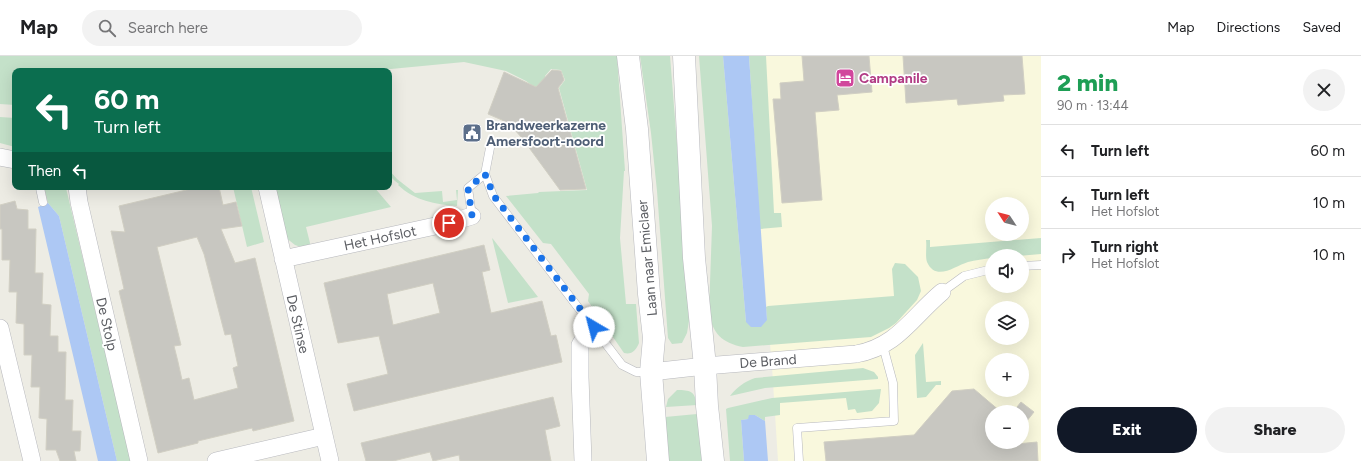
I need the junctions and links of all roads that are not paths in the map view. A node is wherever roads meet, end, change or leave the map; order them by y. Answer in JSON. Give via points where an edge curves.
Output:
{"nodes":[{"id":1,"x":628,"y":56,"type":"edge"},
{"id":2,"x":684,"y":56,"type":"edge"},
{"id":3,"x":490,"y":148,"type":"dead end"},
{"id":4,"x":0,"y":157,"type":"edge"},
{"id":5,"x":12,"y":159,"type":"edge"},
{"id":6,"x":485,"y":174,"type":"junction"},
{"id":7,"x":40,"y":190,"type":"edge"},
{"id":8,"x":77,"y":190,"type":"edge"},
{"id":9,"x":268,"y":190,"type":"edge"},
{"id":10,"x":43,"y":202,"type":"dead end"},
{"id":11,"x":472,"y":216,"type":"joint"},
{"id":12,"x":283,"y":260,"type":"junction"},
{"id":13,"x":1041,"y":265,"type":"edge"},
{"id":14,"x":1029,"y":266,"type":"edge"},
{"id":15,"x":985,"y":271,"type":"edge"},
{"id":16,"x":942,"y":292,"type":"joint"},
{"id":17,"x":0,"y":328,"type":"edge"},
{"id":18,"x":585,"y":337,"type":"dead end"},
{"id":19,"x":883,"y":346,"type":"junction"},
{"id":20,"x":705,"y":366,"type":"junction"},
{"id":21,"x":651,"y":372,"type":"junction"},
{"id":22,"x":324,"y":436,"type":"junction"},
{"id":23,"x":32,"y":461,"type":"edge"},
{"id":24,"x":139,"y":461,"type":"edge"},
{"id":25,"x":216,"y":461,"type":"edge"},
{"id":26,"x":330,"y":461,"type":"edge"},
{"id":27,"x":583,"y":461,"type":"edge"},
{"id":28,"x":658,"y":461,"type":"edge"},
{"id":29,"x":713,"y":461,"type":"edge"},
{"id":30,"x":799,"y":461,"type":"edge"}],
"edges":[{"from":1,"to":21,"type":"main road","name":"Laan naar Emiclaer","via":[[637,129],[654,338]]},
{"from":2,"to":20,"type":"main road","via":[[694,258]]},
{"from":3,"to":6,"type":"lane"},
{"from":4,"to":5,"type":"street"},
{"from":6,"to":11,"type":"lane","name":"Het Hofslot","via":[[468,188]]},
{"from":6,"to":21,"type":"lane","via":[[494,196],[622,365],[636,372]]},
{"from":7,"to":10,"type":"lane"},
{"from":8,"to":24,"type":"street","name":"De Stolp"},
{"from":9,"to":12,"type":"street","name":"De Stinse"},
{"from":11,"to":12,"type":"street","name":"Het Hofslot"},
{"from":12,"to":22,"type":"street","name":"De Stinse"},
{"from":13,"to":14,"type":"lane"},
{"from":15,"to":16,"type":"lane","name":"De Brand","via":[[964,276]]},
{"from":16,"to":19,"type":"street","name":"De Brand","via":[[897,336]]},
{"from":17,"to":23,"type":"street"},
{"from":18,"to":27,"type":"street","via":[[580,345]]},
{"from":19,"to":20,"type":"street","name":"De Brand","via":[[856,354]]},
{"from":19,"to":30,"type":"lane","via":[[893,383],[894,420],[797,428]]},
{"from":20,"to":21,"type":"street","name":"De Brand"},
{"from":20,"to":29,"type":"main road"},
{"from":21,"to":28,"type":"main road","name":"Laan naar Emiclaer"},
{"from":22,"to":25,"type":"street"},
{"from":22,"to":26,"type":"street","name":"De Stinse"}]}
